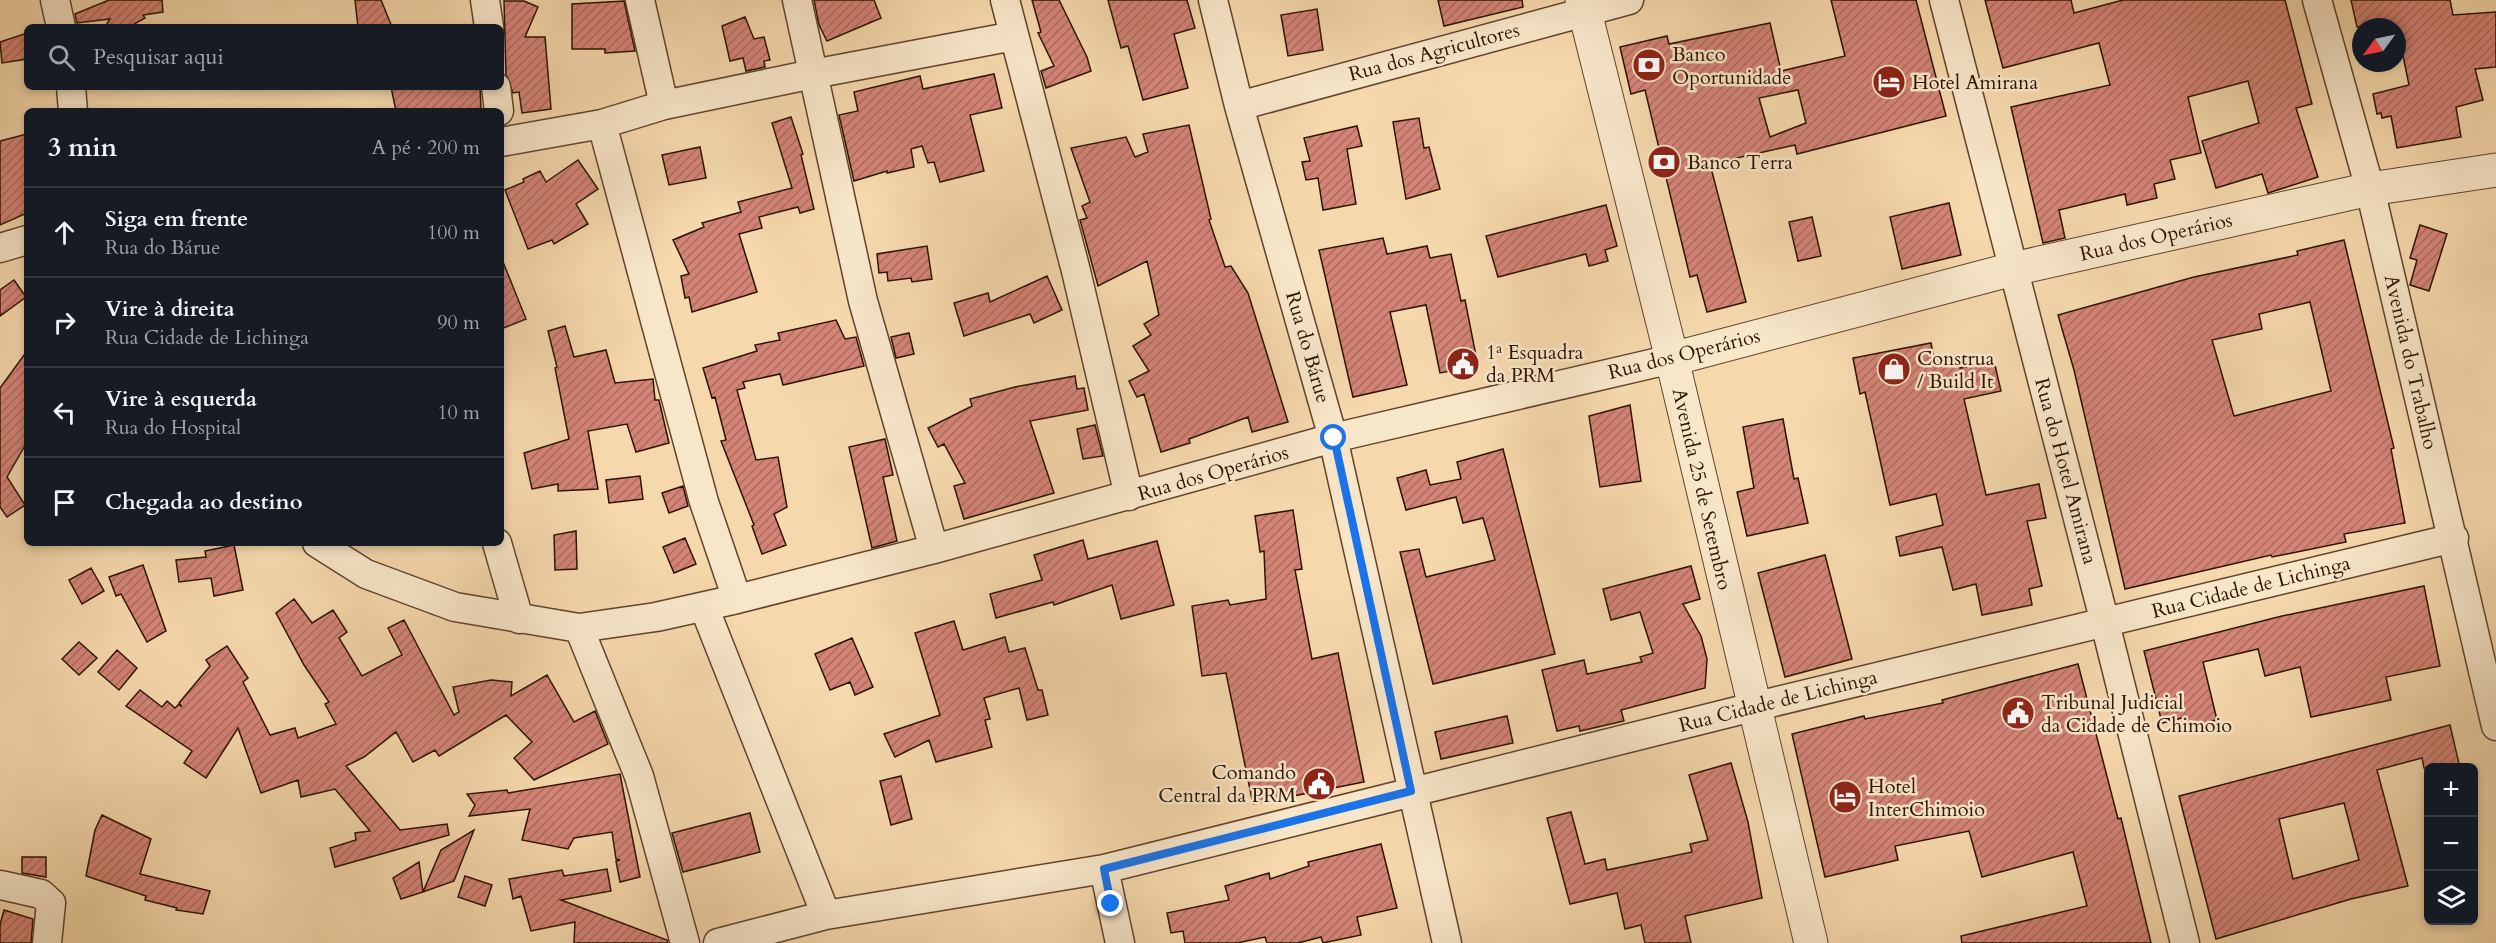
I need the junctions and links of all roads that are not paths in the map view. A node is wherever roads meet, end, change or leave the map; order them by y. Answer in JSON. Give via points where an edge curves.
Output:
{"nodes":[{"id":1,"x":55,"y":0,"type":"edge"},
{"id":2,"x":485,"y":0,"type":"edge"},
{"id":3,"x":640,"y":0,"type":"edge"},
{"id":4,"x":797,"y":0,"type":"edge"},
{"id":5,"x":1005,"y":0,"type":"edge"},
{"id":6,"x":1214,"y":0,"type":"edge"},
{"id":7,"x":1629,"y":0,"type":"edge"},
{"id":8,"x":1944,"y":0,"type":"edge"},
{"id":9,"x":2317,"y":0,"type":"edge"},
{"id":10,"x":1583,"y":5,"type":"edge"},
{"id":11,"x":60,"y":24,"type":"edge"},
{"id":12,"x":489,"y":24,"type":"edge"},
{"id":13,"x":1014,"y":36,"type":"junction"},
{"id":14,"x":813,"y":74,"type":"junction"},
{"id":15,"x":71,"y":90,"type":"edge"},
{"id":16,"x":496,"y":90,"type":"edge"},
{"id":17,"x":664,"y":105,"type":"junction"},
{"id":18,"x":1239,"y":106,"type":"junction"},
{"id":19,"x":73,"y":108,"type":"edge"},
{"id":20,"x":499,"y":108,"type":"edge"},
{"id":21,"x":602,"y":124,"type":"junction"},
{"id":22,"x":504,"y":137,"type":"edge"},
{"id":23,"x":2496,"y":170,"type":"edge"},
{"id":24,"x":2370,"y":189,"type":"junction"},
{"id":25,"x":24,"y":241,"type":"edge"},
{"id":26,"x":0,"y":248,"type":"edge"},
{"id":27,"x":2013,"y":269,"type":"junction"},
{"id":28,"x":1672,"y":359,"type":"junction"},
{"id":29,"x":1334,"y":438,"type":"junction"},
{"id":30,"x":1129,"y":496,"type":"junction"},
{"id":31,"x":2454,"y":538,"type":"junction"},
{"id":32,"x":322,"y":546,"type":"edge"},
{"id":33,"x":498,"y":546,"type":"edge"},
{"id":34,"x":934,"y":549,"type":"junction"},
{"id":35,"x":737,"y":598,"type":"junction"},
{"id":36,"x":704,"y":606,"type":"junction"},
{"id":37,"x":519,"y":619,"type":"junction"},
{"id":38,"x":2105,"y":623,"type":"junction"},
{"id":39,"x":579,"y":628,"type":"junction"},
{"id":40,"x":1753,"y":707,"type":"junction"},
{"id":41,"x":2496,"y":726,"type":"edge"},
{"id":42,"x":1411,"y":791,"type":"junction"},
{"id":43,"x":1104,"y":869,"type":"junction"},
{"id":44,"x":0,"y":885,"type":"edge"},
{"id":45,"x":826,"y":915,"type":"junction"},
{"id":46,"x":47,"y":943,"type":"edge"},
{"id":47,"x":685,"y":943,"type":"edge"},
{"id":48,"x":718,"y":943,"type":"edge"},
{"id":49,"x":1120,"y":943,"type":"edge"},
{"id":50,"x":1447,"y":943,"type":"edge"},
{"id":51,"x":1811,"y":943,"type":"edge"},
{"id":52,"x":2185,"y":943,"type":"edge"}],
"edges":[{"from":1,"to":11,"type":"street"},
{"from":2,"to":12,"type":"street"},
{"from":3,"to":17,"type":"street"},
{"from":4,"to":14,"type":"street"},
{"from":5,"to":13,"type":"street"},
{"from":6,"to":18,"type":"street","name":"Rua do Bárue"},
{"from":7,"to":10,"type":"street","name":"Rua dos Agricultores"},
{"from":8,"to":27,"type":"street","name":"Rua do Hotel Amirana"},
{"from":9,"to":24,"type":"street","name":"Avenida do Trabalho"},
{"from":10,"to":18,"type":"street","name":"Rua dos Agricultores"},
{"from":10,"to":28,"type":"street","name":"Avenida 25 de Setembro"},
{"from":13,"to":14,"type":"street"},
{"from":13,"to":30,"type":"street","via":[[1076,271]]},
{"from":14,"to":17,"type":"street"},
{"from":14,"to":34,"type":"street","via":[[864,301]]},
{"from":15,"to":19,"type":"street"},
{"from":16,"to":20,"type":"street"},
{"from":17,"to":21,"type":"street"},
{"from":18,"to":29,"type":"street","name":"Rua do Bárue"},
{"from":21,"to":22,"type":"street"},
{"from":21,"to":35,"type":"street","via":[[704,501]]},
{"from":23,"to":24,"type":"street","name":"Rua dos Operários"},
{"from":24,"to":27,"type":"street","name":"Rua dos Operários"},
{"from":24,"to":31,"type":"street","name":"Avenida do Trabalho"},
{"from":25,"to":26,"type":"street"},
{"from":27,"to":28,"type":"street","name":"Rua dos Operários"},
{"from":27,"to":38,"type":"street","name":"Rua do Hotel Amirana"},
{"from":28,"to":29,"type":"street","name":"Rua dos Operários"},
{"from":28,"to":40,"type":"street","name":"Avenida 25 de Setembro"},
{"from":29,"to":30,"type":"street","name":"Rua dos Operários"},
{"from":29,"to":42,"type":"street","name":"Rua do Bárue"},
{"from":30,"to":34,"type":"street","name":"Rua dos Operários"},
{"from":31,"to":38,"type":"street","name":"Rua Cidade de Lichinga"},
{"from":31,"to":41,"type":"street","name":"Avenida do Trabalho"},
{"from":32,"to":37,"type":"street","name":"Rua dos Operários","via":[[366,574],[455,607]]},
{"from":33,"to":37,"type":"street"},
{"from":34,"to":35,"type":"street","name":"Rua dos Operários"},
{"from":35,"to":36,"type":"street","name":"Rua dos Operários"},
{"from":36,"to":39,"type":"street","name":"Rua dos Operários"},
{"from":36,"to":45,"type":"street"},
{"from":37,"to":39,"type":"street","name":"Rua dos Operários"},
{"from":38,"to":40,"type":"street","name":"Rua Cidade de Lichinga"},
{"from":38,"to":52,"type":"street","name":"Rua do Hotel Amirana"},
{"from":39,"to":47,"type":"street","via":[[639,776]]},
{"from":40,"to":42,"type":"street","name":"Rua Cidade de Lichinga"},
{"from":40,"to":51,"type":"street","name":"Avenida 25 de Setembro"},
{"from":42,"to":43,"type":"street","name":"Rua Cidade de Lichinga"},
{"from":42,"to":50,"type":"street","name":"Rua do Bárue"},
{"from":43,"to":45,"type":"street","name":"Rua Cidade de Lichinga"},
{"from":43,"to":49,"type":"street"},
{"from":44,"to":46,"type":"street","via":[[41,894],[51,903]]},
{"from":45,"to":48,"type":"street","name":"Rua Cidade de Lichinga"}]}
